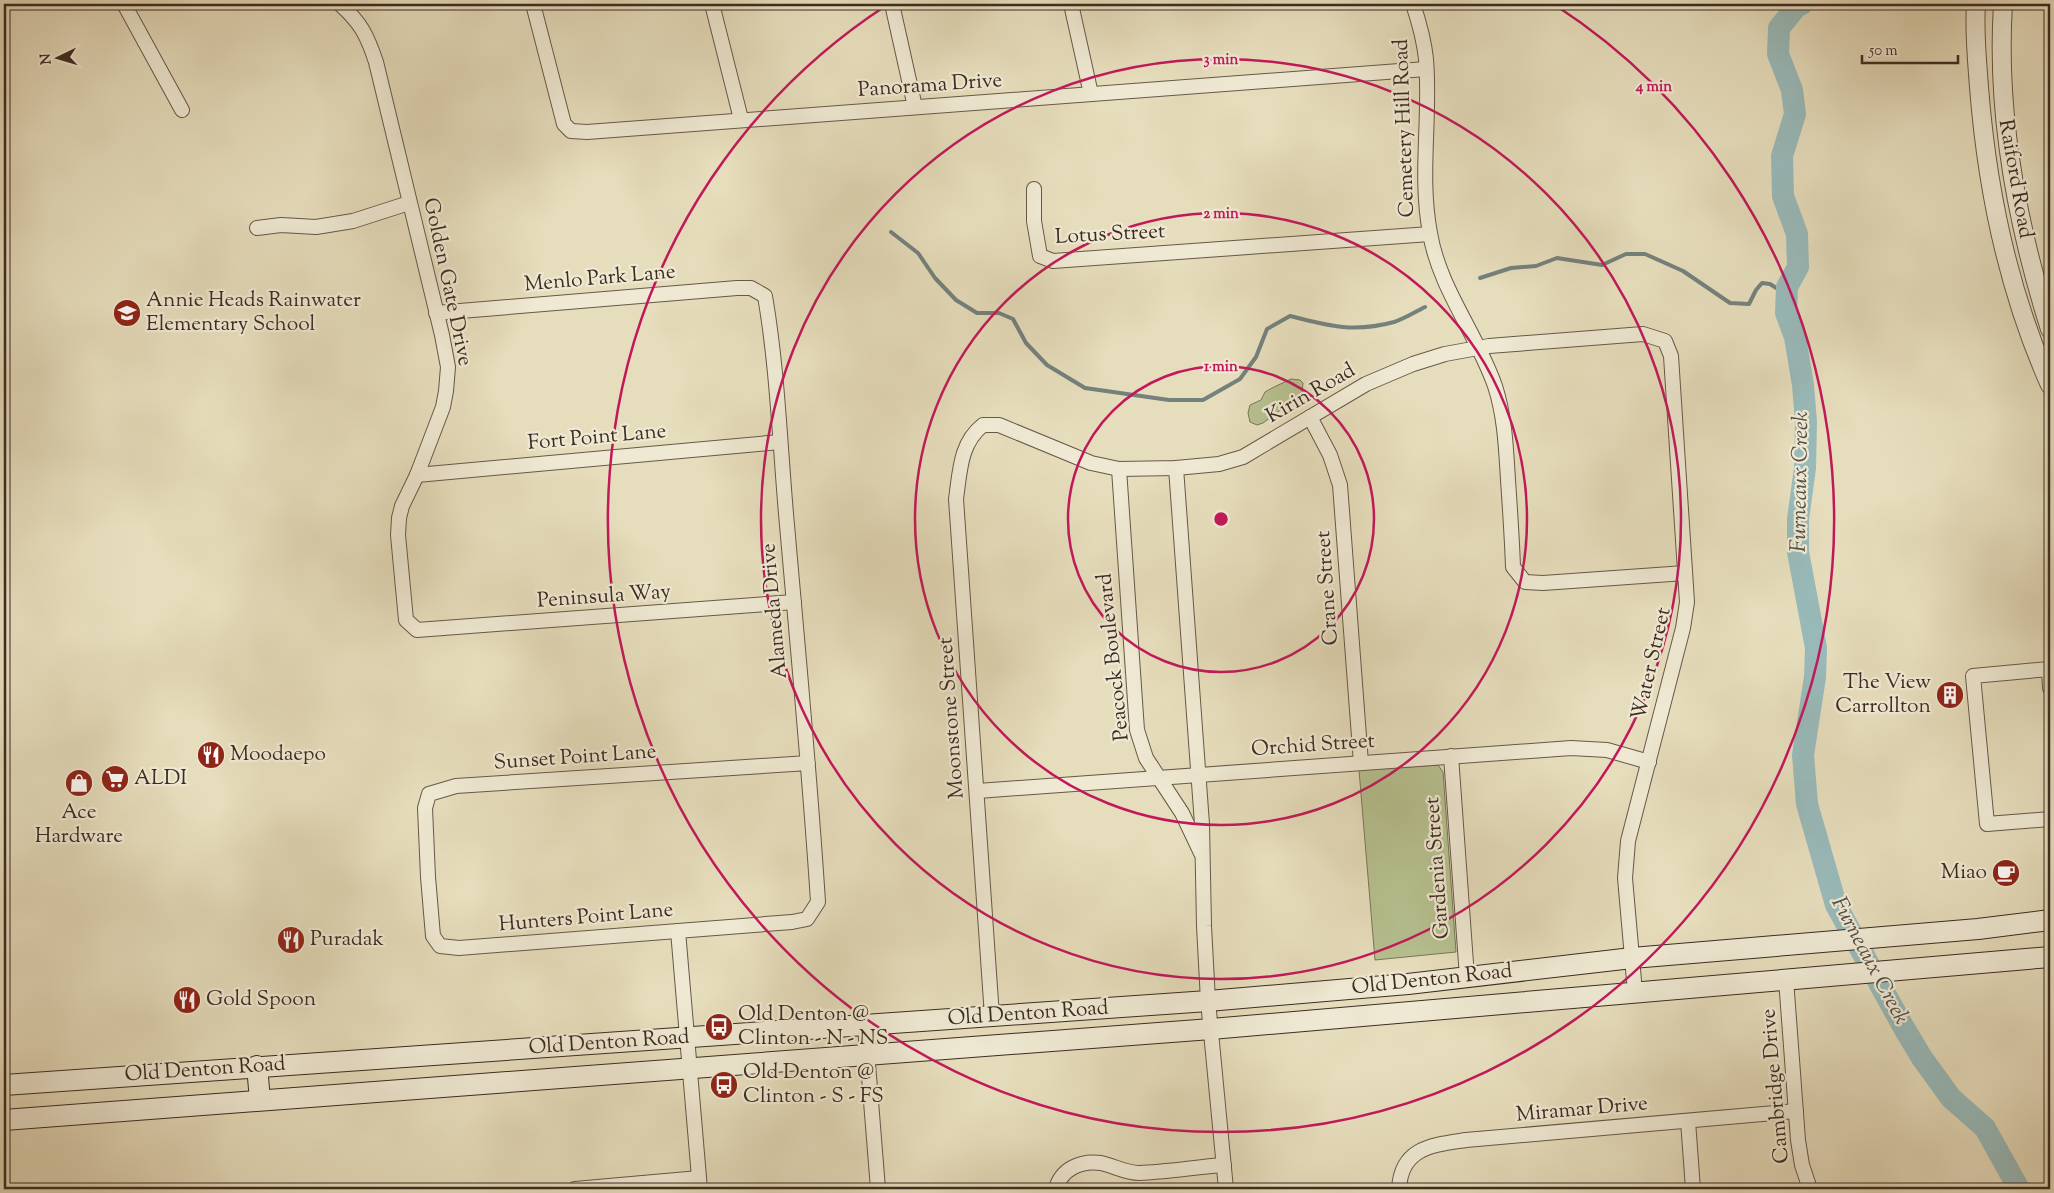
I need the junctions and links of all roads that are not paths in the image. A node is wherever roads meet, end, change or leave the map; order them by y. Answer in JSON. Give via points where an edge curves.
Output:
{"nodes":[{"id":1,"x":124,"y":4,"type":"edge"},
{"id":2,"x":340,"y":4,"type":"edge"},
{"id":3,"x":533,"y":4,"type":"edge"},
{"id":4,"x":712,"y":4,"type":"edge"},
{"id":5,"x":892,"y":4,"type":"edge"},
{"id":6,"x":1072,"y":4,"type":"edge"},
{"id":7,"x":1413,"y":4,"type":"edge"},
{"id":8,"x":1976,"y":4,"type":"edge"},
{"id":9,"x":2003,"y":4,"type":"edge"},
{"id":10,"x":1426,"y":69,"type":"junction"},
{"id":11,"x":1091,"y":94,"type":"junction"},
{"id":12,"x":915,"y":106,"type":"junction"},
{"id":13,"x":182,"y":110,"type":"dead end"},
{"id":14,"x":741,"y":119,"type":"junction"},
{"id":15,"x":1034,"y":189,"type":"dead end"},
{"id":16,"x":409,"y":203,"type":"junction"},
{"id":17,"x":257,"y":228,"type":"dead end"},
{"id":18,"x":1430,"y":234,"type":"junction"},
{"id":19,"x":765,"y":296,"type":"joint"},
{"id":20,"x":436,"y":313,"type":"junction"},
{"id":21,"x":2050,"y":329,"type":"edge"},
{"id":22,"x":1665,"y":341,"type":"joint"},
{"id":23,"x":1478,"y":347,"type":"junction"},
{"id":24,"x":2050,"y":385,"type":"edge"},
{"id":25,"x":1310,"y":417,"type":"junction"},
{"id":26,"x":983,"y":425,"type":"joint"},
{"id":27,"x":780,"y":442,"type":"junction"},
{"id":28,"x":1176,"y":468,"type":"junction"},
{"id":29,"x":1119,"y":469,"type":"junction"},
{"id":30,"x":417,"y":475,"type":"junction"},
{"id":31,"x":1685,"y":573,"type":"junction"},
{"id":32,"x":794,"y":602,"type":"junction"},
{"id":33,"x":417,"y":630,"type":"joint"},
{"id":34,"x":2050,"y":688,"type":"edge"},
{"id":35,"x":1451,"y":756,"type":"junction"},
{"id":36,"x":1649,"y":762,"type":"junction"},
{"id":37,"x":808,"y":763,"type":"junction"},
{"id":38,"x":1361,"y":763,"type":"junction"},
{"id":39,"x":1198,"y":774,"type":"junction"},
{"id":40,"x":1158,"y":777,"type":"junction"},
{"id":41,"x":978,"y":791,"type":"junction"},
{"id":42,"x":2050,"y":819,"type":"edge"},
{"id":43,"x":1202,"y":856,"type":"junction"},
{"id":44,"x":428,"y":877,"type":"joint"},
{"id":45,"x":807,"y":919,"type":"joint"},
{"id":46,"x":2050,"y":920,"type":"edge"},
{"id":47,"x":678,"y":931,"type":"junction"},
{"id":48,"x":2050,"y":957,"type":"edge"},
{"id":49,"x":1632,"y":958,"type":"junction"},
{"id":50,"x":1466,"y":977,"type":"junction"},
{"id":51,"x":1786,"y":979,"type":"junction"},
{"id":52,"x":1635,"y":992,"type":"junction"},
{"id":53,"x":1208,"y":1001,"type":"junction"},
{"id":54,"x":992,"y":1016,"type":"junction"},
{"id":55,"x":865,"y":1026,"type":"junction"},
{"id":56,"x":1211,"y":1030,"type":"junction"},
{"id":57,"x":687,"y":1038,"type":"junction"},
{"id":58,"x":868,"y":1056,"type":"junction"},
{"id":59,"x":257,"y":1066,"type":"junction"},
{"id":60,"x":690,"y":1068,"type":"junction"},
{"id":61,"x":4,"y":1085,"type":"edge"},
{"id":62,"x":260,"y":1100,"type":"junction"},
{"id":63,"x":1796,"y":1111,"type":"junction"},
{"id":64,"x":4,"y":1120,"type":"edge"},
{"id":65,"x":1688,"y":1121,"type":"junction"},
{"id":66,"x":1224,"y":1165,"type":"junction"},
{"id":67,"x":700,"y":1184,"type":"edge"},
{"id":68,"x":576,"y":1189,"type":"edge"},
{"id":69,"x":878,"y":1189,"type":"edge"},
{"id":70,"x":1056,"y":1189,"type":"edge"},
{"id":71,"x":1226,"y":1189,"type":"edge"},
{"id":72,"x":1399,"y":1189,"type":"edge"},
{"id":73,"x":1693,"y":1189,"type":"edge"},
{"id":74,"x":1810,"y":1189,"type":"edge"}],
"edges":[{"from":1,"to":13,"type":"street"},
{"from":2,"to":16,"type":"street","name":"Golden Gate Drive","via":[[367,35]]},
{"from":3,"to":14,"type":"street","name":"Panorama Drive","via":[[559,109],[564,124],[572,131]]},
{"from":4,"to":14,"type":"street"},
{"from":5,"to":12,"type":"street"},
{"from":6,"to":11,"type":"street"},
{"from":7,"to":10,"type":"street","name":"Cemetery Hill Road"},
{"from":8,"to":24,"type":"street","name":"Raiford Road","via":[[1981,107],[1994,207],[2032,345]]},
{"from":9,"to":21,"type":"street","name":"Raiford Road","via":[[2006,125],[2018,203]]},
{"from":10,"to":11,"type":"street","name":"Panorama Drive"},
{"from":10,"to":18,"type":"street","name":"Cemetery Hill Road","via":[[1424,194]]},
{"from":11,"to":12,"type":"street","name":"Panorama Drive"},
{"from":12,"to":14,"type":"street","name":"Panorama Drive"},
{"from":15,"to":18,"type":"street","name":"Lotus Street","via":[[1034,221],[1040,256],[1053,261]]},
{"from":16,"to":17,"type":"street","via":[[316,227],[281,225]]},
{"from":16,"to":20,"type":"street","name":"Golden Gate Drive"},
{"from":18,"to":23,"type":"street","name":"Cemetery Hill Road","via":[[1437,259]]},
{"from":19,"to":20,"type":"street","name":"Menlo Park Lane","via":[[752,288],[736,288]]},
{"from":19,"to":27,"type":"street","name":"Alameda Drive","via":[[773,344]]},
{"from":20,"to":30,"type":"street","name":"Golden Gate Drive","via":[[448,367],[446,391]]},
{"from":22,"to":23,"type":"street","name":"Kirin Road","via":[[1643,334]]},
{"from":22,"to":31,"type":"street","name":"Water Street","via":[[1671,356]]},
{"from":23,"to":25,"type":"street","name":"Kirin Road","via":[[1413,364],[1366,384]]},
{"from":23,"to":31,"type":"street","name":"Cemetery Hill Road","via":[[1496,389],[1505,428],[1513,567],[1525,582]]},
{"from":25,"to":28,"type":"street","name":"Kirin Road","via":[[1243,456],[1219,464]]},
{"from":25,"to":38,"type":"street","name":"Crane Street","via":[[1330,454],[1340,486]]},
{"from":26,"to":29,"type":"street","name":"Kirin Road","via":[[999,425],[1091,463]]},
{"from":26,"to":41,"type":"street","name":"Moonstone Street","via":[[972,433],[966,443],[956,499]]},
{"from":27,"to":30,"type":"street","name":"Fort Point Lane"},
{"from":27,"to":32,"type":"street","name":"Alameda Drive"},
{"from":28,"to":29,"type":"street","name":"Kirin Road"},
{"from":28,"to":39,"type":"street","name":"Peacock Boulevard"},
{"from":29,"to":40,"type":"street","name":"Peacock Boulevard","via":[[1137,730],[1146,758]]},
{"from":30,"to":33,"type":"street","name":"Golden Gate Drive","via":[[398,518],[406,620]]},
{"from":31,"to":36,"type":"street","name":"Water Street","via":[[1687,602],[1683,628]]},
{"from":32,"to":33,"type":"street","name":"Peninsula Way"},
{"from":32,"to":37,"type":"street","name":"Alameda Drive"},
{"from":34,"to":42,"type":"street","via":[[2049,669],[1973,676],[1986,824]]},
{"from":35,"to":36,"type":"street","name":"Orchid Street","via":[[1571,748],[1607,750]]},
{"from":35,"to":38,"type":"street","name":"Orchid Street"},
{"from":35,"to":50,"type":"street","name":"Gardenia Street"},
{"from":36,"to":49,"type":"street","name":"Water Street","via":[[1626,856]]},
{"from":37,"to":44,"type":"street","name":"Sunset Point Lane","via":[[442,790],[429,794],[425,808]]},
{"from":37,"to":45,"type":"street","name":"Alameda Drive","via":[[818,902]]},
{"from":38,"to":39,"type":"street","name":"Orchid Street"},
{"from":39,"to":40,"type":"street","name":"Orchid Street"},
{"from":39,"to":43,"type":"street","name":"Peacock Boulevard"},
{"from":40,"to":41,"type":"street","name":"Orchid Street"},
{"from":40,"to":43,"type":"street","name":"Peacock Boulevard","via":[[1182,813]]},
{"from":41,"to":54,"type":"street","name":"Moonstone Street"},
{"from":43,"to":53,"type":"street","name":"Peacock Boulevard"},
{"from":44,"to":47,"type":"street","name":"Hunters Point Lane","via":[[433,936],[440,946],[459,948]]},
{"from":45,"to":47,"type":"street","name":"Hunters Point Lane"},
{"from":46,"to":49,"type":"main road","name":"Old Denton Road"},
{"from":47,"to":57,"type":"street"},
{"from":48,"to":51,"type":"main road","name":"Old Denton Road"},
{"from":49,"to":50,"type":"main road","name":"Old Denton Road"},
{"from":49,"to":52,"type":"street","name":"Water Street"},
{"from":50,"to":53,"type":"main road","name":"Old Denton Road"},
{"from":51,"to":52,"type":"main road","name":"Old Denton Road"},
{"from":51,"to":63,"type":"street","name":"Cambridge Drive"},
{"from":52,"to":56,"type":"main road","name":"Old Denton Road"},
{"from":53,"to":54,"type":"main road","name":"Old Denton Road"},
{"from":53,"to":56,"type":"street","name":"Peacock Boulevard"},
{"from":54,"to":55,"type":"main road","name":"Old Denton Road"},
{"from":55,"to":57,"type":"main road","name":"Old Denton Road"},
{"from":55,"to":58,"type":"street"},
{"from":56,"to":58,"type":"main road","name":"Old Denton Road"},
{"from":56,"to":66,"type":"street","name":"Peacock Boulevard"},
{"from":57,"to":59,"type":"main road","name":"Old Denton Road"},
{"from":57,"to":60,"type":"street"},
{"from":58,"to":60,"type":"main road","name":"Old Denton Road"},
{"from":58,"to":69,"type":"street"},
{"from":59,"to":61,"type":"main road","name":"Old Denton Road"},
{"from":59,"to":62,"type":"main road"},
{"from":60,"to":62,"type":"main road","name":"Old Denton Road"},
{"from":60,"to":67,"type":"street"},
{"from":62,"to":64,"type":"main road","name":"Old Denton Road"},
{"from":63,"to":65,"type":"street","name":"Miramar Drive"},
{"from":63,"to":74,"type":"street","name":"Cambridge Drive","via":[[1802,1165]]},
{"from":65,"to":72,"type":"street","name":"Miramar Drive","via":[[1436,1145],[1412,1155],[1406,1163]]},
{"from":65,"to":73,"type":"street"},
{"from":66,"to":70,"type":"street","via":[[1138,1173],[1101,1163],[1084,1163],[1068,1170],[1058,1180]]},
{"from":66,"to":71,"type":"street","name":"Peacock Boulevard"},
{"from":67,"to":68,"type":"street"}]}
